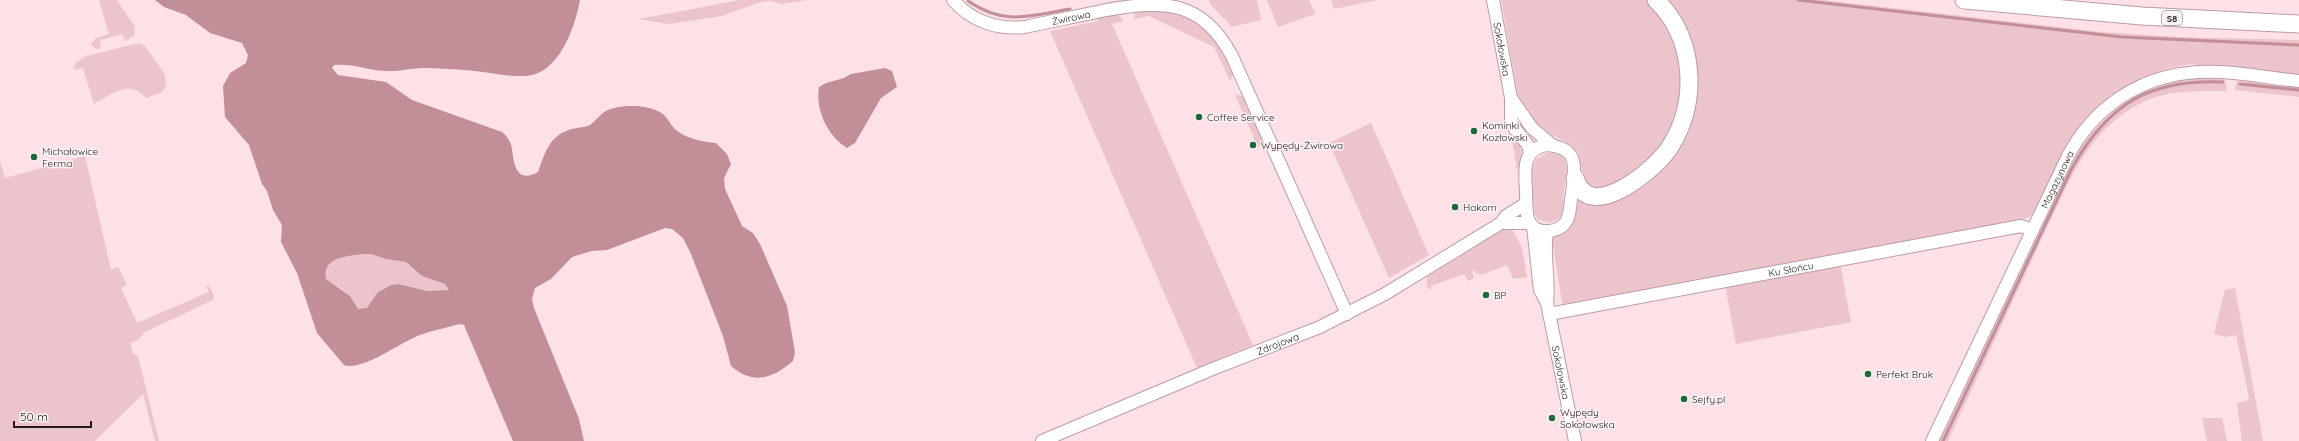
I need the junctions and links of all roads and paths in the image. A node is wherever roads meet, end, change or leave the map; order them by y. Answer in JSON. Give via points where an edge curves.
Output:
{"nodes":[{"id":1,"x":952,"y":0,"type":"edge"},
{"id":2,"x":1492,"y":0,"type":"edge"},
{"id":3,"x":1656,"y":0,"type":"edge"},
{"id":4,"x":1964,"y":0,"type":"edge"},
{"id":5,"x":2299,"y":24,"type":"edge"},
{"id":6,"x":2299,"y":81,"type":"edge"},
{"id":7,"x":1510,"y":98,"type":"junction"},
{"id":8,"x":1552,"y":145,"type":"junction"},
{"id":9,"x":1530,"y":154,"type":"junction"},
{"id":10,"x":1575,"y":178,"type":"junction"},
{"id":11,"x":1525,"y":204,"type":"junction"},
{"id":12,"x":1501,"y":223,"type":"junction"},
{"id":13,"x":1531,"y":225,"type":"junction"},
{"id":14,"x":2033,"y":230,"type":"junction"},
{"id":15,"x":1547,"y":231,"type":"junction"},
{"id":16,"x":1548,"y":309,"type":"junction"},
{"id":17,"x":1347,"y":314,"type":"junction"},
{"id":18,"x":1042,"y":441,"type":"edge"},
{"id":19,"x":1575,"y":441,"type":"edge"},
{"id":20,"x":1932,"y":441,"type":"edge"}],
"edges":[{"from":1,"to":17,"type":"street","name":"Żwirowa","via":[[974,18],[990,25],[1004,27],[1025,26],[1152,2],[1171,3],[1196,11],[1217,29],[1227,45]]},
{"from":2,"to":7,"type":"street","name":"Sokołowska"},
{"from":3,"to":10,"type":"highway","via":[[1677,29],[1689,67],[1688,100],[1676,138],[1665,155],[1648,172],[1613,193],[1602,196],[1587,193],[1579,188]]},
{"from":4,"to":5,"type":"highway","number":"S8","via":[[2142,16]]},
{"from":6,"to":14,"type":"street","name":"Magazynowa","via":[[2200,72],[2164,77],[2131,90],[2105,108],[2080,136]]},
{"from":7,"to":8,"type":"street","name":"Sokołowska","via":[[1532,128]]},
{"from":7,"to":9,"type":"street","name":"Sokołowska","via":[[1513,124],[1528,145]]},
{"from":8,"to":9,"type":"street","via":[[1541,146]]},
{"from":8,"to":10,"type":"street","via":[[1570,155],[1575,164]]},
{"from":9,"to":11,"type":"street","via":[[1524,164]]},
{"from":10,"to":15,"type":"street","via":[[1569,218],[1558,228]]},
{"from":11,"to":12,"type":"street","name":"Zdrojowa","via":[[1506,216]]},
{"from":11,"to":13,"type":"street"},
{"from":12,"to":13,"type":"street"},
{"from":12,"to":17,"type":"street","name":"Zdrojowa","via":[[1416,276]]},
{"from":13,"to":15,"type":"street"},
{"from":13,"to":16,"type":"street","name":"Sokołowska","via":[[1540,290]]},
{"from":14,"to":16,"type":"street","name":"Ku Słońcu","via":[[2021,226]]},
{"from":14,"to":20,"type":"street","name":"Magazynowa"},
{"from":15,"to":16,"type":"street","name":"Sokołowska","via":[[1545,256],[1549,287]]},
{"from":16,"to":19,"type":"street","name":"Sokołowska"},
{"from":17,"to":18,"type":"street","name":"Zdrojowa"}]}
